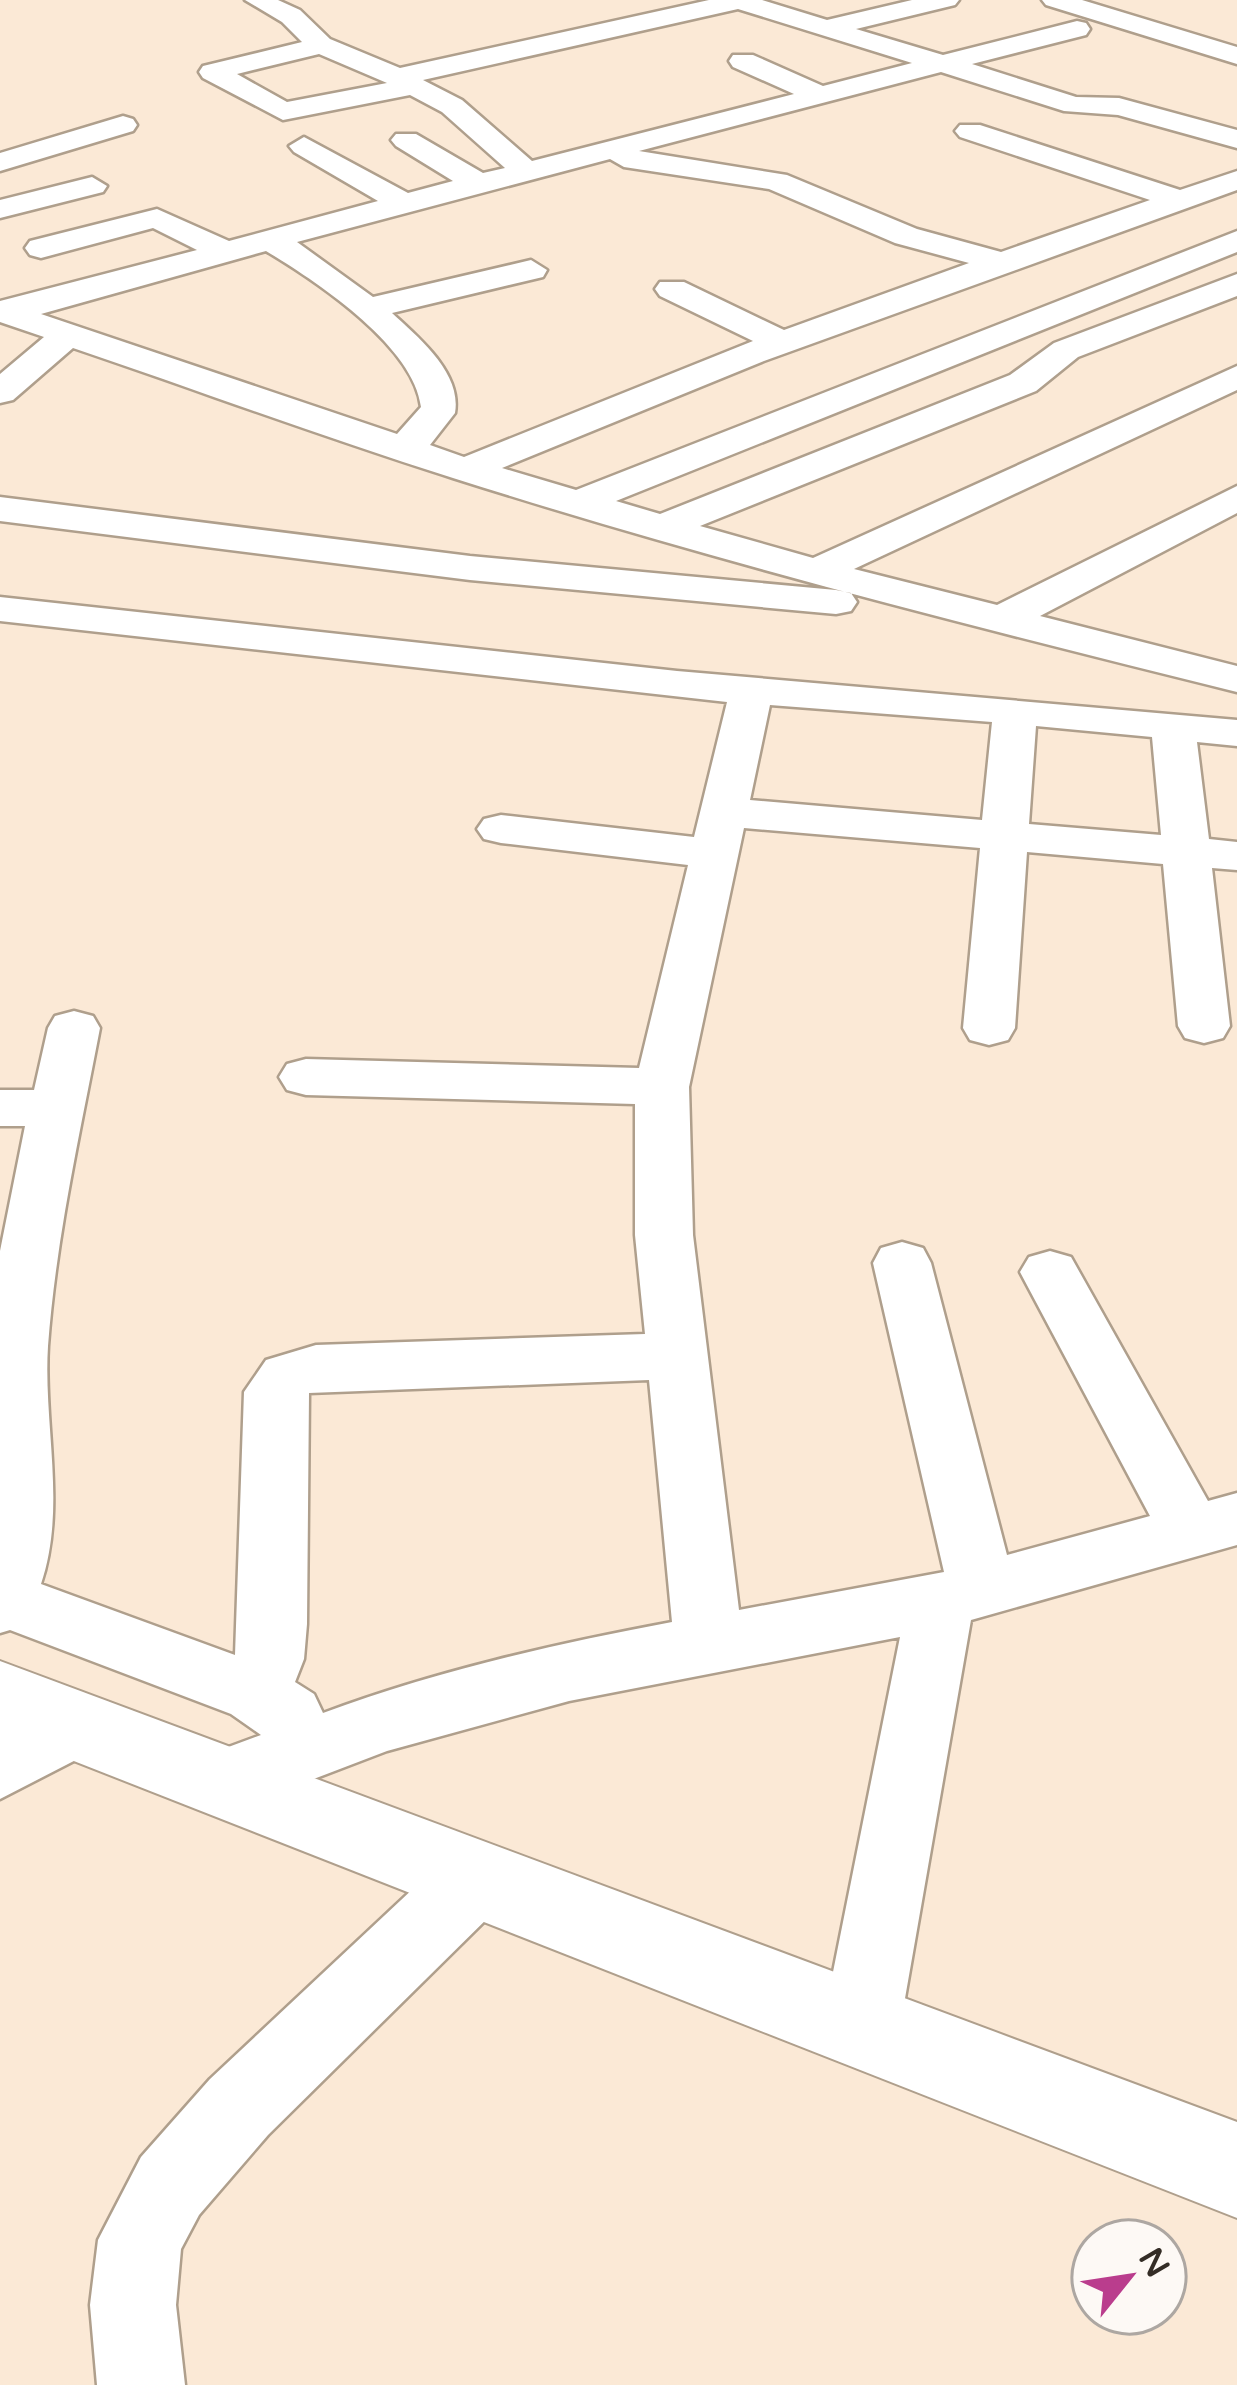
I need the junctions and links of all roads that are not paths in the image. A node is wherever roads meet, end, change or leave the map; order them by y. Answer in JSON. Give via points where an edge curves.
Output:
{"nodes":[{"id":1,"x":258,"y":0,"type":"edge"},
{"id":2,"x":946,"y":0,"type":"edge"},
{"id":3,"x":1055,"y":0,"type":"edge"},
{"id":4,"x":738,"y":1,"type":"edge"},
{"id":5,"x":830,"y":27,"type":"junction"},
{"id":6,"x":1077,"y":29,"type":"dead end"},
{"id":7,"x":321,"y":46,"type":"junction"},
{"id":8,"x":1203,"y":46,"type":"junction"},
{"id":9,"x":1237,"y":56,"type":"edge"},
{"id":10,"x":1161,"y":57,"type":"dead end"},
{"id":11,"x":743,"y":61,"type":"dead end"},
{"id":12,"x":947,"y":64,"type":"junction"},
{"id":13,"x":902,"y":75,"type":"junction"},
{"id":14,"x":1099,"y":75,"type":"dead end"},
{"id":15,"x":405,"y":82,"type":"junction"},
{"id":16,"x":1036,"y":93,"type":"junction"},
{"id":17,"x":820,"y":95,"type":"junction"},
{"id":18,"x":123,"y":125,"type":"dead end"},
{"id":19,"x":970,"y":131,"type":"dead end"},
{"id":20,"x":1103,"y":136,"type":"dead end"},
{"id":21,"x":1237,"y":139,"type":"edge"},
{"id":22,"x":406,"y":140,"type":"dead end"},
{"id":23,"x":304,"y":146,"type":"dead end"},
{"id":24,"x":590,"y":154,"type":"junction"},
{"id":25,"x":0,"y":162,"type":"edge"},
{"id":26,"x":1192,"y":163,"type":"dead end"},
{"id":27,"x":526,"y":171,"type":"junction"},
{"id":28,"x":1237,"y":178,"type":"edge"},
{"id":29,"x":480,"y":184,"type":"junction"},
{"id":30,"x":92,"y":186,"type":"dead end"},
{"id":31,"x":1181,"y":200,"type":"junction"},
{"id":32,"x":404,"y":203,"type":"junction"},
{"id":33,"x":0,"y":209,"type":"edge"},
{"id":34,"x":0,"y":225,"type":"edge"},
{"id":35,"x":270,"y":240,"type":"junction"},
{"id":36,"x":1237,"y":241,"type":"edge"},
{"id":37,"x":41,"y":248,"type":"junction"},
{"id":38,"x":225,"y":252,"type":"junction"},
{"id":39,"x":1001,"y":262,"type":"junction"},
{"id":40,"x":531,"y":269,"type":"dead end"},
{"id":41,"x":108,"y":284,"type":"junction"},
{"id":42,"x":1237,"y":284,"type":"edge"},
{"id":43,"x":672,"y":289,"type":"dead end"},
{"id":44,"x":365,"y":309,"type":"junction"},
{"id":45,"x":3,"y":312,"type":"edge"},
{"id":46,"x":66,"y":336,"type":"junction"},
{"id":47,"x":785,"y":344,"type":"junction"},
{"id":48,"x":1237,"y":377,"type":"edge"},
{"id":49,"x":0,"y":392,"type":"edge"},
{"id":50,"x":402,"y":449,"type":"junction"},
{"id":51,"x":466,"y":470,"type":"junction"},
{"id":52,"x":1237,"y":498,"type":"edge"},
{"id":53,"x":577,"y":502,"type":"junction"},
{"id":54,"x":0,"y":509,"type":"edge"},
{"id":55,"x":662,"y":527,"type":"junction"},
{"id":56,"x":817,"y":572,"type":"junction"},
{"id":57,"x":910,"y":596,"type":"junction"},
{"id":58,"x":0,"y":609,"type":"edge"},
{"id":59,"x":1003,"y":619,"type":"junction"},
{"id":60,"x":1227,"y":667,"type":"edge"},
{"id":61,"x":751,"y":691,"type":"junction"},
{"id":62,"x":1016,"y":711,"type":"junction"},
{"id":63,"x":1173,"y":724,"type":"junction"},
{"id":64,"x":1237,"y":733,"type":"edge"},
{"id":65,"x":500,"y":830,"type":"dead end"},
{"id":66,"x":720,"y":833,"type":"junction"},
{"id":67,"x":1002,"y":836,"type":"junction"},
{"id":68,"x":1185,"y":852,"type":"junction"},
{"id":69,"x":1237,"y":856,"type":"edge"},
{"id":70,"x":1204,"y":1026,"type":"dead end"},
{"id":71,"x":74,"y":1028,"type":"dead end"},
{"id":72,"x":989,"y":1028,"type":"dead end"},
{"id":73,"x":306,"y":1077,"type":"dead end"},
{"id":74,"x":662,"y":1088,"type":"junction"},
{"id":75,"x":29,"y":1108,"type":"edge"},
{"id":76,"x":902,"y":1263,"type":"dead end"},
{"id":77,"x":1049,"y":1272,"type":"dead end"},
{"id":78,"x":678,"y":1356,"type":"junction"},
{"id":79,"x":8,"y":1359,"type":"edge"},
{"id":80,"x":1214,"y":1525,"type":"edge"},
{"id":81,"x":961,"y":1595,"type":"junction"},
{"id":82,"x":1,"y":1600,"type":"edge"},
{"id":83,"x":709,"y":1645,"type":"junction"},
{"id":84,"x":256,"y":1693,"type":"junction"},
{"id":85,"x":38,"y":1710,"type":"edge"},
{"id":86,"x":322,"y":1742,"type":"junction"},
{"id":87,"x":0,"y":1767,"type":"edge"},
{"id":88,"x":222,"y":1781,"type":"junction"},
{"id":89,"x":475,"y":1880,"type":"junction"},
{"id":90,"x":861,"y":2027,"type":"junction"},
{"id":91,"x":1237,"y":2170,"type":"edge"},
{"id":92,"x":142,"y":2385,"type":"edge"}],
"edges":[{"from":1,"to":7,"type":"street","via":[[291,16]]},
{"from":2,"to":5,"type":"street"},
{"from":3,"to":8,"type":"street"},
{"from":4,"to":5,"type":"street"},
{"from":4,"to":15,"type":"street"},
{"from":5,"to":12,"type":"street"},
{"from":6,"to":12,"type":"street"},
{"from":7,"to":15,"type":"street"},
{"from":7,"to":15,"type":"street","via":[[213,71],[284,111]]},
{"from":8,"to":9,"type":"street"},
{"from":8,"to":10,"type":"street"},
{"from":11,"to":17,"type":"street"},
{"from":12,"to":13,"type":"street"},
{"from":12,"to":16,"type":"street"},
{"from":13,"to":17,"type":"street"},
{"from":13,"to":20,"type":"street"},
{"from":14,"to":16,"type":"street"},
{"from":15,"to":27,"type":"street","via":[[471,119]]},
{"from":16,"to":21,"type":"street"},
{"from":17,"to":24,"type":"street"},
{"from":18,"to":25,"type":"street"},
{"from":19,"to":31,"type":"street"},
{"from":22,"to":29,"type":"street"},
{"from":23,"to":32,"type":"street"},
{"from":24,"to":27,"type":"street"},
{"from":24,"to":39,"type":"street","via":[[776,182],[906,236]]},
{"from":26,"to":28,"type":"street"},
{"from":27,"to":29,"type":"street"},
{"from":28,"to":31,"type":"street"},
{"from":29,"to":32,"type":"street"},
{"from":30,"to":33,"type":"street"},
{"from":31,"to":39,"type":"street"},
{"from":32,"to":35,"type":"street"},
{"from":34,"to":37,"type":"street"},
{"from":35,"to":38,"type":"street"},
{"from":35,"to":44,"type":"street"},
{"from":36,"to":53,"type":"street"},
{"from":37,"to":38,"type":"street","via":[[157,218]]},
{"from":37,"to":41,"type":"street"},
{"from":38,"to":41,"type":"street"},
{"from":39,"to":47,"type":"street"},
{"from":40,"to":44,"type":"street"},
{"from":41,"to":45,"type":"street"},
{"from":42,"to":55,"type":"street","via":[[1066,350],[1023,383]]},
{"from":43,"to":47,"type":"street"},
{"from":44,"to":50,"type":"street","via":[[438,386],[432,423]]},
{"from":45,"to":46,"type":"street"},
{"from":46,"to":49,"type":"street"},
{"from":46,"to":50,"type":"street"},
{"from":47,"to":51,"type":"street"},
{"from":48,"to":56,"type":"street"},
{"from":50,"to":51,"type":"street"},
{"from":51,"to":53,"type":"street"},
{"from":52,"to":59,"type":"street"},
{"from":53,"to":55,"type":"street"},
{"from":54,"to":57,"type":"street","via":[[729,596],[848,603]]},
{"from":55,"to":56,"type":"street"},
{"from":56,"to":57,"type":"street"},
{"from":57,"to":59,"type":"street"},
{"from":58,"to":61,"type":"street"},
{"from":59,"to":60,"type":"street"},
{"from":61,"to":62,"type":"street"},
{"from":61,"to":66,"type":"street"},
{"from":62,"to":63,"type":"street"},
{"from":62,"to":67,"type":"street"},
{"from":63,"to":64,"type":"street"},
{"from":63,"to":68,"type":"street"},
{"from":65,"to":66,"type":"street"},
{"from":66,"to":67,"type":"street"},
{"from":66,"to":74,"type":"street"},
{"from":67,"to":68,"type":"street"},
{"from":67,"to":72,"type":"street"},
{"from":68,"to":69,"type":"street"},
{"from":68,"to":70,"type":"street"},
{"from":71,"to":75,"type":"street"},
{"from":73,"to":74,"type":"street"},
{"from":74,"to":78,"type":"street","via":[[664,1235]]},
{"from":75,"to":79,"type":"street","via":[[26,1264]]},
{"from":76,"to":81,"type":"street"},
{"from":77,"to":80,"type":"street"},
{"from":78,"to":83,"type":"street"},
{"from":78,"to":84,"type":"street","via":[[316,1368],[288,1376],[275,1392],[273,1624]]},
{"from":79,"to":82,"type":"street","via":[[18,1534]]},
{"from":80,"to":81,"type":"street"},
{"from":81,"to":83,"type":"street"},
{"from":81,"to":90,"type":"street"},
{"from":82,"to":84,"type":"street"},
{"from":83,"to":86,"type":"street","via":[[569,1671]]},
{"from":84,"to":86,"type":"street"},
{"from":85,"to":87,"type":"street"},
{"from":85,"to":88,"type":"main road"},
{"from":86,"to":88,"type":"street"},
{"from":88,"to":89,"type":"main road"},
{"from":89,"to":90,"type":"main road"},
{"from":89,"to":92,"type":"street","via":[[239,2107],[170,2186],[140,2240],[133,2305]]},
{"from":90,"to":91,"type":"main road"}]}
